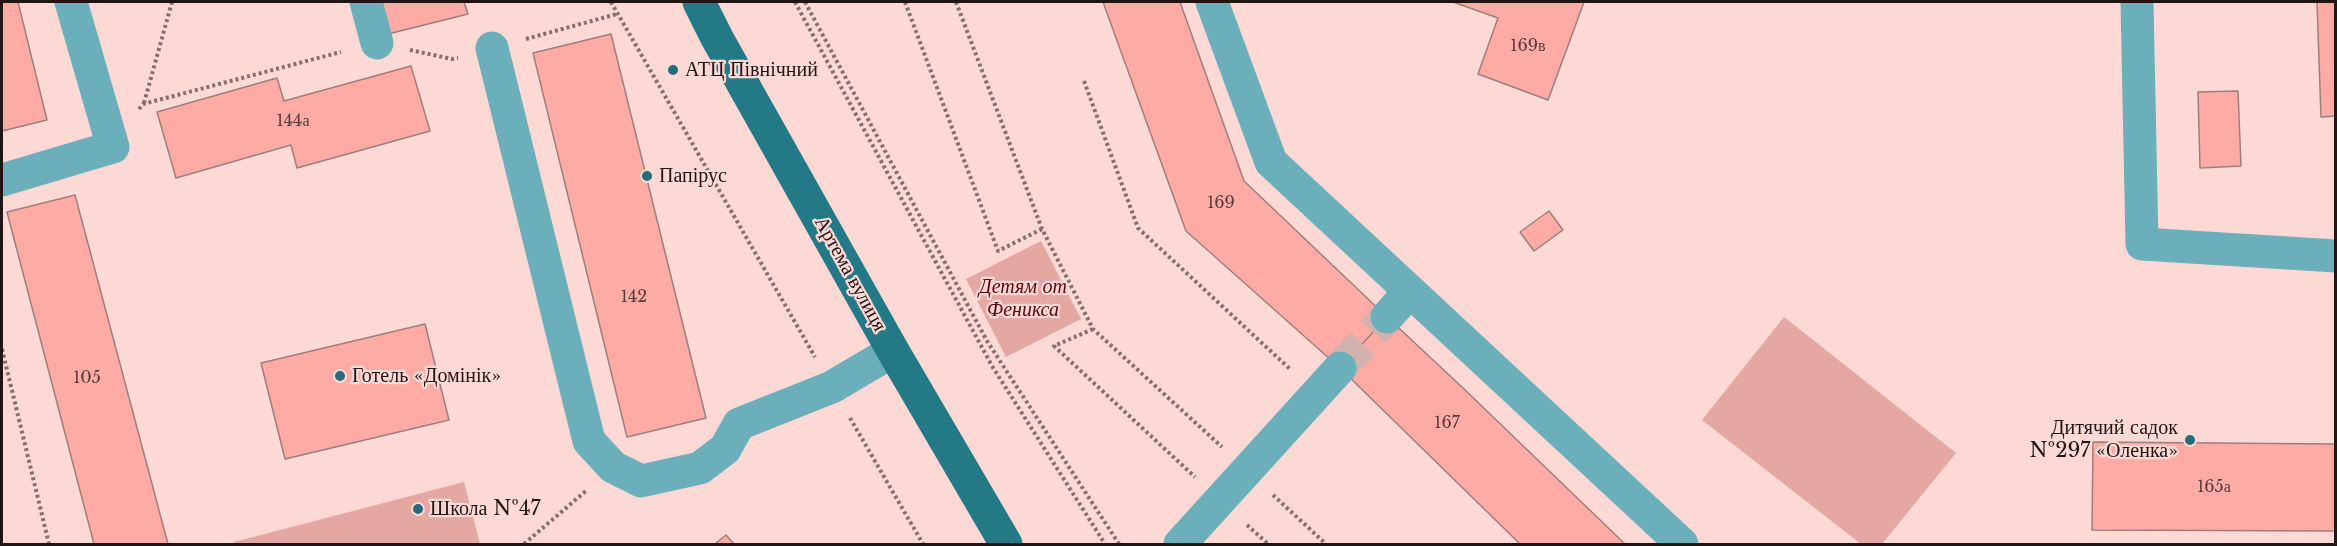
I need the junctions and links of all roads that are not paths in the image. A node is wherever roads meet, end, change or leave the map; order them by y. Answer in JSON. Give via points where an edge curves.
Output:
{"nodes":[{"id":1,"x":71,"y":2,"type":"edge"},
{"id":2,"x":366,"y":2,"type":"edge"},
{"id":3,"x":699,"y":2,"type":"edge"},
{"id":4,"x":1212,"y":2,"type":"edge"},
{"id":5,"x":2137,"y":2,"type":"edge"},
{"id":6,"x":377,"y":43,"type":"dead end"},
{"id":7,"x":492,"y":48,"type":"dead end"},
{"id":8,"x":2,"y":180,"type":"edge"},
{"id":9,"x":2336,"y":256,"type":"edge"},
{"id":10,"x":1410,"y":291,"type":"junction"},
{"id":11,"x":1387,"y":317,"type":"tunnel mouth"},
{"id":12,"x":893,"y":351,"type":"junction"},
{"id":13,"x":1340,"y":369,"type":"tunnel mouth"},
{"id":14,"x":1006,"y":544,"type":"edge"},
{"id":15,"x":1180,"y":544,"type":"edge"},
{"id":16,"x":1682,"y":544,"type":"edge"}],
"edges":[{"from":1,"to":8,"type":"lane","via":[[113,147]]},
{"from":2,"to":6,"type":"lane"},
{"from":3,"to":12,"type":"main road","name":"Артема вулиця"},
{"from":4,"to":10,"type":"lane","via":[[1271,162]]},
{"from":5,"to":9,"type":"lane","via":[[2142,244]]},
{"from":7,"to":12,"type":"lane","via":[[589,441],[614,467],[641,481],[700,468],[725,449],[739,424],[832,387]]},
{"from":10,"to":11,"type":"lane"},
{"from":10,"to":16,"type":"lane"},
{"from":12,"to":14,"type":"main road","name":"Артема вулиця"},
{"from":13,"to":15,"type":"lane"}]}
